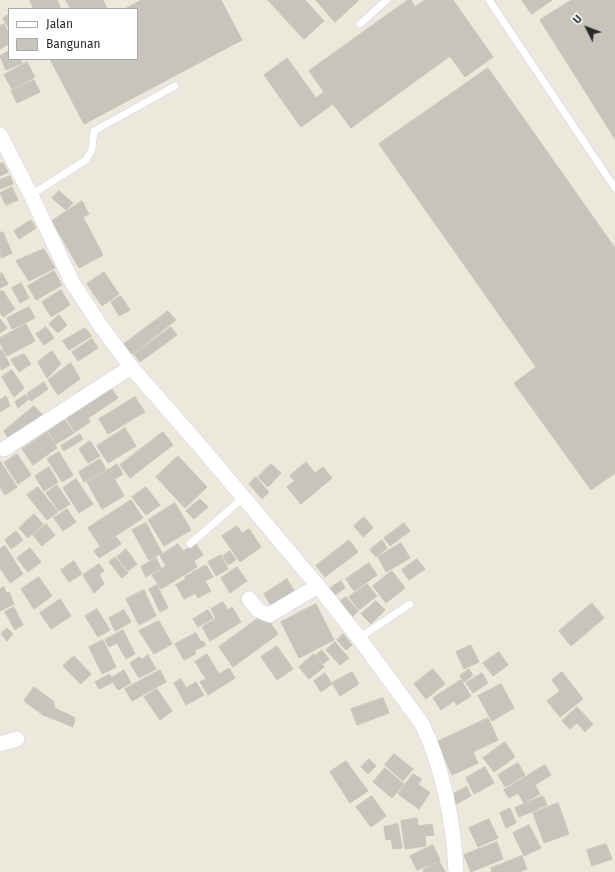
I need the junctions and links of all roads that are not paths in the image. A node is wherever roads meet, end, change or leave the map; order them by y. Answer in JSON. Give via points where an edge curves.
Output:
{"nodes":[{"id":1,"x":387,"y":0,"type":"edge"},
{"id":2,"x":489,"y":0,"type":"edge"},
{"id":3,"x":360,"y":24,"type":"dead end"},
{"id":4,"x":175,"y":86,"type":"dead end"},
{"id":5,"x":0,"y":135,"type":"edge"},
{"id":6,"x":615,"y":188,"type":"edge"},
{"id":7,"x":31,"y":196,"type":"junction"},
{"id":8,"x":131,"y":367,"type":"junction"},
{"id":9,"x":4,"y":449,"type":"dead end"},
{"id":10,"x":244,"y":498,"type":"junction"},
{"id":11,"x":190,"y":544,"type":"dead end"},
{"id":12,"x":318,"y":586,"type":"junction"},
{"id":13,"x":249,"y":599,"type":"dead end"},
{"id":14,"x":410,"y":604,"type":"dead end"},
{"id":15,"x":360,"y":638,"type":"junction"},
{"id":16,"x":17,"y":739,"type":"dead end"},
{"id":17,"x":0,"y":744,"type":"edge"},
{"id":18,"x":456,"y":872,"type":"edge"}],
"edges":[{"from":1,"to":3,"type":"lane"},
{"from":2,"to":6,"type":"lane"},
{"from":4,"to":7,"type":"lane","via":[[94,131],[92,149],[86,160]]},
{"from":5,"to":7,"type":"street"},
{"from":7,"to":8,"type":"street","via":[[72,282]]},
{"from":8,"to":9,"type":"street"},
{"from":8,"to":10,"type":"street"},
{"from":10,"to":11,"type":"lane"},
{"from":10,"to":12,"type":"street"},
{"from":12,"to":13,"type":"street","via":[[269,615],[258,610]]},
{"from":12,"to":15,"type":"street"},
{"from":14,"to":15,"type":"lane"},
{"from":15,"to":18,"type":"street","via":[[410,706],[429,739],[445,792],[455,843]]},
{"from":16,"to":17,"type":"street"}]}
